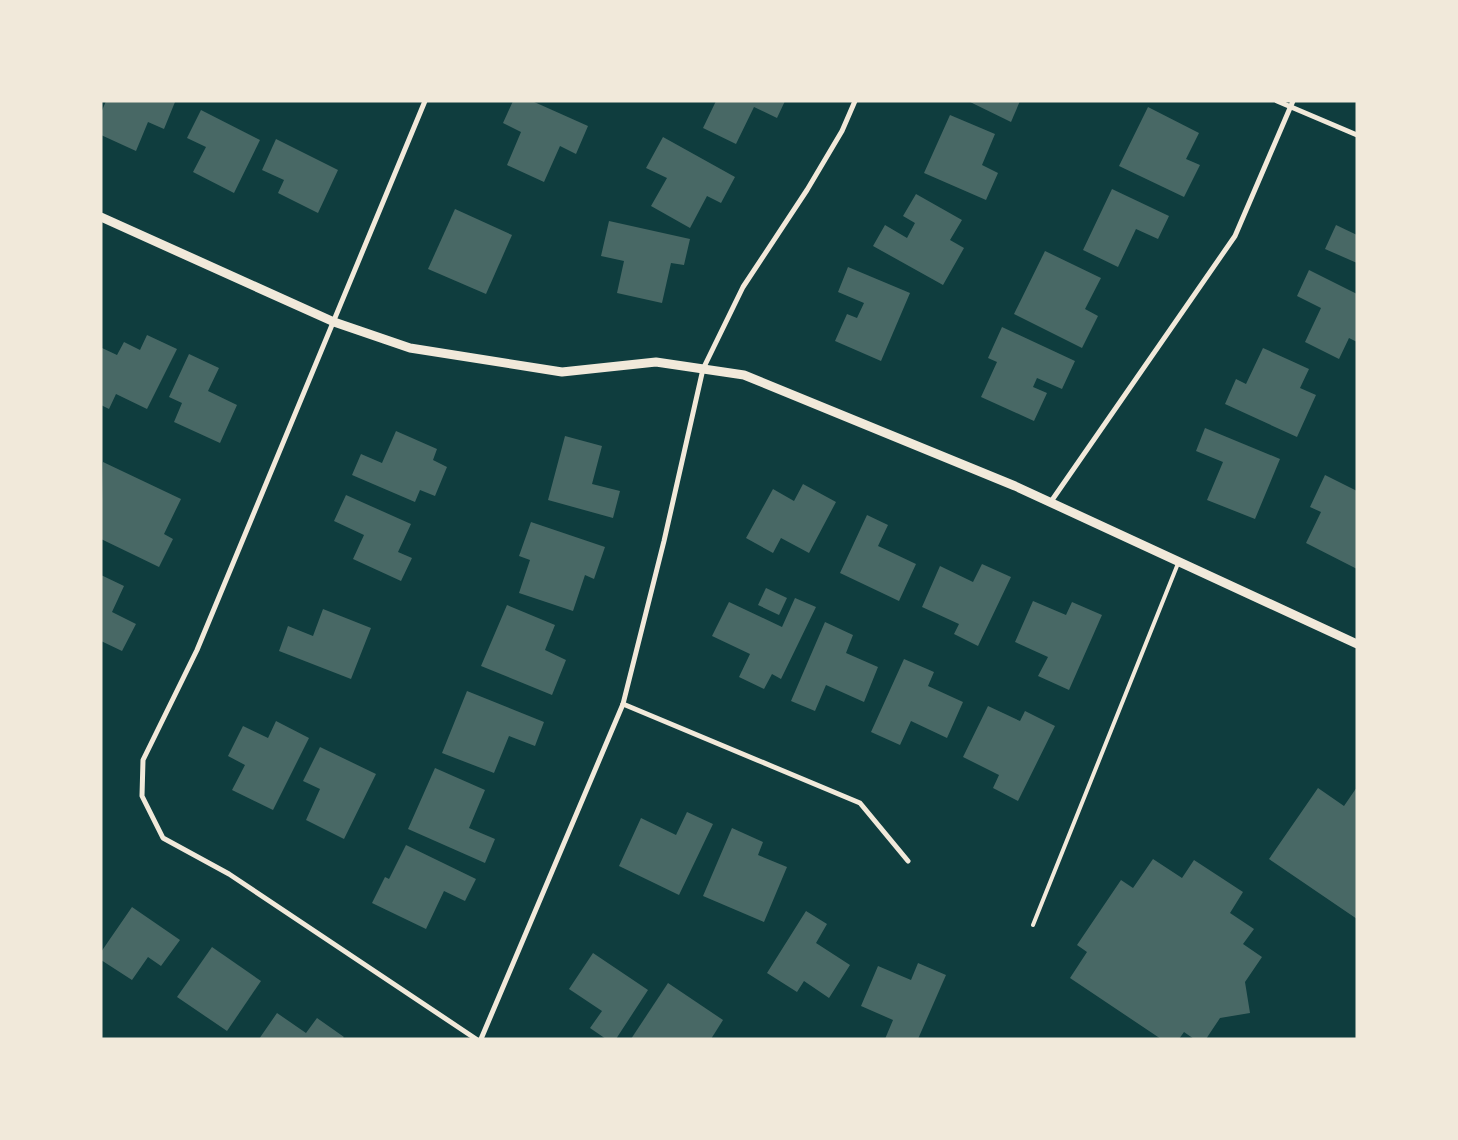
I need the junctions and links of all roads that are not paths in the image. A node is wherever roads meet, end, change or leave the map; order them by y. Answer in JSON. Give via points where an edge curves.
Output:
{"nodes":[{"id":1,"x":425,"y":101,"type":"edge"},
{"id":2,"x":855,"y":101,"type":"edge"},
{"id":3,"x":1277,"y":101,"type":"edge"},
{"id":4,"x":1294,"y":101,"type":"edge"},
{"id":5,"x":1290,"y":107,"type":"junction"},
{"id":6,"x":1357,"y":135,"type":"edge"},
{"id":7,"x":101,"y":217,"type":"edge"},
{"id":8,"x":334,"y":322,"type":"junction"},
{"id":9,"x":703,"y":369,"type":"junction"},
{"id":10,"x":1050,"y":503,"type":"junction"},
{"id":11,"x":1179,"y":561,"type":"junction"},
{"id":12,"x":1357,"y":644,"type":"edge"},
{"id":13,"x":623,"y":704,"type":"junction"},
{"id":14,"x":908,"y":861,"type":"dead end"},
{"id":15,"x":1033,"y":925,"type":"dead end"},
{"id":16,"x":476,"y":1039,"type":"edge"},
{"id":17,"x":481,"y":1039,"type":"edge"}],
"edges":[{"from":1,"to":8,"type":"street"},
{"from":2,"to":9,"type":"street","via":[[842,131],[807,190],[743,287]]},
{"from":3,"to":5,"type":"street"},
{"from":4,"to":5,"type":"street"},
{"from":5,"to":6,"type":"street"},
{"from":5,"to":10,"type":"street","via":[[1235,236]]},
{"from":7,"to":8,"type":"street"},
{"from":8,"to":9,"type":"street","via":[[410,348],[562,372],[656,362]]},
{"from":8,"to":16,"type":"street","via":[[197,650],[143,760],[142,796],[163,838],[229,874]]},
{"from":9,"to":10,"type":"street","via":[[744,375]]},
{"from":9,"to":13,"type":"street"},
{"from":10,"to":11,"type":"street"},
{"from":11,"to":12,"type":"street"},
{"from":11,"to":15,"type":"lane"},
{"from":13,"to":14,"type":"street","via":[[860,803]]},
{"from":13,"to":17,"type":"street"}]}
